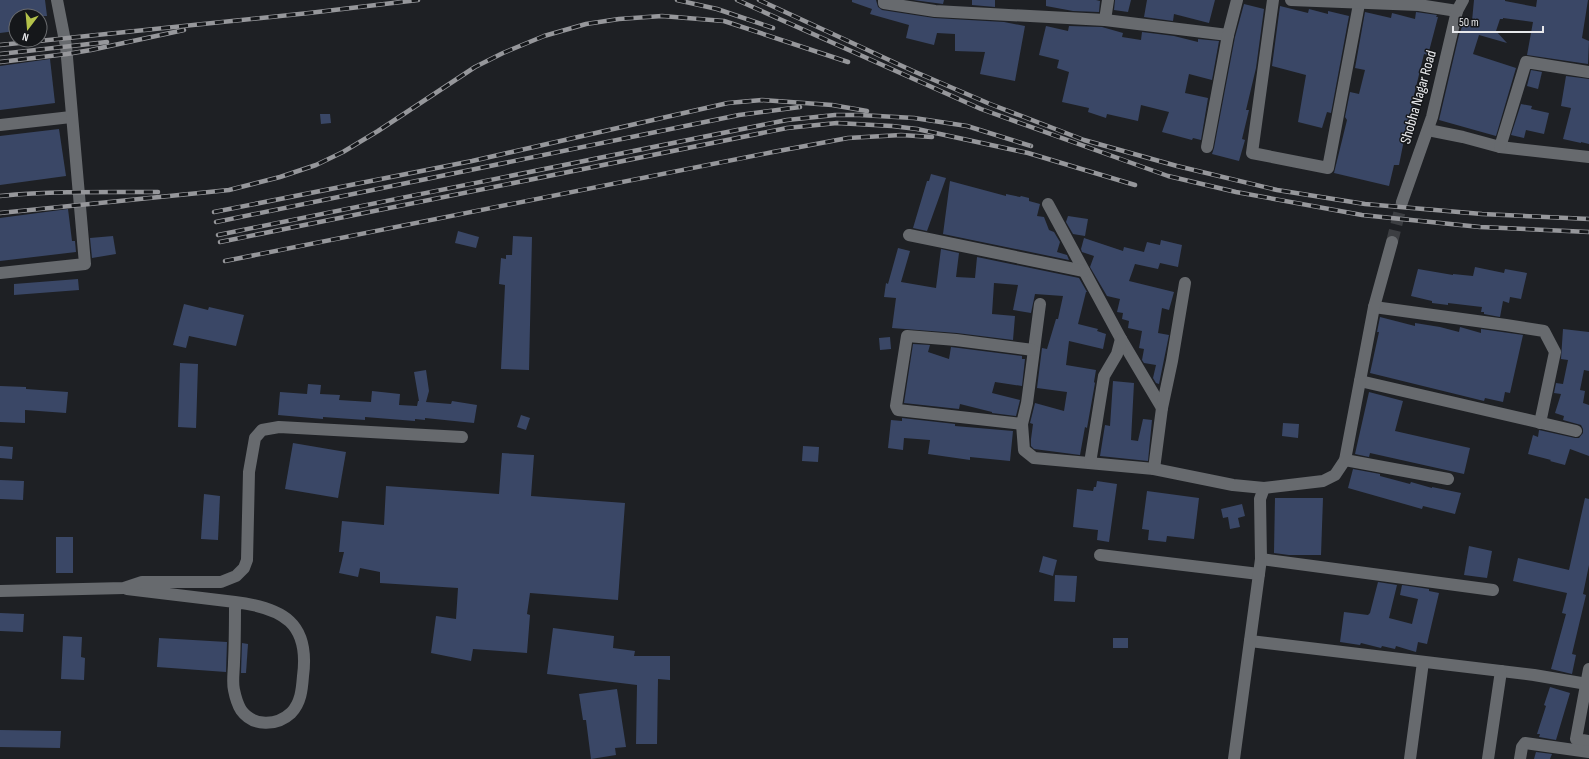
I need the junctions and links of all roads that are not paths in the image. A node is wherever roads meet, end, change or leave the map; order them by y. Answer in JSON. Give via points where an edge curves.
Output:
{"nodes":[{"id":1,"x":57,"y":0,"type":"edge"},
{"id":2,"x":884,"y":0,"type":"edge"},
{"id":3,"x":1108,"y":0,"type":"edge"},
{"id":4,"x":1236,"y":0,"type":"edge"},
{"id":5,"x":1273,"y":0,"type":"edge"},
{"id":6,"x":1291,"y":0,"type":"edge"},
{"id":7,"x":1463,"y":0,"type":"edge"},
{"id":8,"x":1359,"y":4,"type":"junction"},
{"id":9,"x":1457,"y":11,"type":"junction"},
{"id":10,"x":1105,"y":20,"type":"junction"},
{"id":11,"x":1228,"y":35,"type":"junction"},
{"id":12,"x":1589,"y":72,"type":"edge"},
{"id":13,"x":72,"y":117,"type":"junction"},
{"id":14,"x":0,"y":125,"type":"edge"},
{"id":15,"x":1428,"y":130,"type":"junction"},
{"id":16,"x":1207,"y":147,"type":"dead end"},
{"id":17,"x":1500,"y":147,"type":"junction"},
{"id":18,"x":1589,"y":157,"type":"edge"},
{"id":19,"x":1402,"y":202,"type":"tunnel mouth"},
{"id":20,"x":1048,"y":204,"type":"dead end"},
{"id":21,"x":909,"y":235,"type":"dead end"},
{"id":22,"x":1392,"y":242,"type":"tunnel mouth"},
{"id":23,"x":1084,"y":271,"type":"junction"},
{"id":24,"x":0,"y":273,"type":"edge"},
{"id":25,"x":1185,"y":283,"type":"dead end"},
{"id":26,"x":1040,"y":304,"type":"dead end"},
{"id":27,"x":1374,"y":307,"type":"junction"},
{"id":28,"x":1121,"y":339,"type":"junction"},
{"id":29,"x":1033,"y":350,"type":"junction"},
{"id":30,"x":1360,"y":381,"type":"junction"},
{"id":31,"x":1162,"y":408,"type":"junction"},
{"id":32,"x":1540,"y":422,"type":"junction"},
{"id":33,"x":1022,"y":424,"type":"junction"},
{"id":34,"x":1576,"y":431,"type":"dead end"},
{"id":35,"x":462,"y":437,"type":"dead end"},
{"id":36,"x":1345,"y":460,"type":"junction"},
{"id":37,"x":1090,"y":463,"type":"junction"},
{"id":38,"x":1154,"y":469,"type":"junction"},
{"id":39,"x":1448,"y":479,"type":"dead end"},
{"id":40,"x":1264,"y":488,"type":"junction"},
{"id":41,"x":1100,"y":555,"type":"dead end"},
{"id":42,"x":1261,"y":559,"type":"junction"},
{"id":43,"x":1259,"y":574,"type":"junction"},
{"id":44,"x":124,"y":588,"type":"junction"},
{"id":45,"x":1493,"y":590,"type":"dead end"},
{"id":46,"x":0,"y":591,"type":"edge"},
{"id":47,"x":236,"y":602,"type":"junction"},
{"id":48,"x":1250,"y":641,"type":"junction"},
{"id":49,"x":1423,"y":662,"type":"junction"},
{"id":50,"x":1589,"y":669,"type":"edge"},
{"id":51,"x":1501,"y":672,"type":"junction"},
{"id":52,"x":1587,"y":684,"type":"junction"},
{"id":53,"x":1589,"y":741,"type":"edge"},
{"id":54,"x":1575,"y":744,"type":"junction"},
{"id":55,"x":1589,"y":752,"type":"edge"},
{"id":56,"x":1234,"y":759,"type":"edge"},
{"id":57,"x":1410,"y":759,"type":"edge"},
{"id":58,"x":1488,"y":759,"type":"edge"},
{"id":59,"x":1520,"y":759,"type":"edge"}],
"edges":[{"from":1,"to":13,"type":"street","via":[[66,46]]},
{"from":2,"to":10,"type":"street","via":[[884,3],[936,11]]},
{"from":3,"to":10,"type":"street"},
{"from":4,"to":11,"type":"street"},
{"from":5,"to":8,"type":"street","via":[[1252,153],[1328,168]]},
{"from":6,"to":8,"type":"street"},
{"from":7,"to":9,"type":"street","name":"Shobha Nagar Road"},
{"from":8,"to":9,"type":"street","via":[[1419,5]]},
{"from":9,"to":15,"type":"street","name":"Shobha Nagar Road"},
{"from":10,"to":11,"type":"street"},
{"from":11,"to":16,"type":"street"},
{"from":12,"to":17,"type":"street","via":[[1526,62]]},
{"from":13,"to":14,"type":"street"},
{"from":13,"to":24,"type":"street","via":[[85,264]]},
{"from":15,"to":17,"type":"street"},
{"from":15,"to":19,"type":"street","name":"Shobha Nagar Road"},
{"from":17,"to":18,"type":"street"},
{"from":20,"to":23,"type":"street"},
{"from":21,"to":23,"type":"street"},
{"from":22,"to":27,"type":"street"},
{"from":23,"to":28,"type":"street"},
{"from":25,"to":31,"type":"street"},
{"from":26,"to":29,"type":"street"},
{"from":27,"to":30,"type":"street"},
{"from":27,"to":32,"type":"street","via":[[1544,331],[1555,352]]},
{"from":28,"to":31,"type":"street"},
{"from":28,"to":37,"type":"street","via":[[1117,354],[1104,376]]},
{"from":29,"to":33,"type":"street"},
{"from":29,"to":33,"type":"street","via":[[907,336],[903,356],[896,406],[898,410]]},
{"from":30,"to":32,"type":"street"},
{"from":30,"to":36,"type":"street"},
{"from":31,"to":38,"type":"street"},
{"from":32,"to":34,"type":"street"},
{"from":33,"to":37,"type":"street","via":[[1024,450],[1034,458]]},
{"from":35,"to":44,"type":"street","via":[[279,427],[262,430],[255,438],[249,472],[247,560],[244,568],[236,576],[221,582],[142,582]]},
{"from":36,"to":39,"type":"street"},
{"from":36,"to":40,"type":"street","via":[[1335,475],[1323,481]]},
{"from":37,"to":38,"type":"street"},
{"from":38,"to":40,"type":"street","via":[[1234,485]]},
{"from":40,"to":42,"type":"street","via":[[1260,499]]},
{"from":41,"to":43,"type":"street"},
{"from":42,"to":43,"type":"street"},
{"from":42,"to":45,"type":"street"},
{"from":43,"to":48,"type":"street"},
{"from":44,"to":46,"type":"street"},
{"from":44,"to":47,"type":"street"},
{"from":47,"to":47,"type":"street","via":[[270,609],[288,618],[297,629],[304,646],[301,698],[292,712],[280,721],[266,724],[250,719],[241,709],[233,689]]},
{"from":48,"to":49,"type":"street"},
{"from":48,"to":56,"type":"street"},
{"from":49,"to":51,"type":"street"},
{"from":49,"to":57,"type":"street"},
{"from":50,"to":52,"type":"street"},
{"from":51,"to":52,"type":"street"},
{"from":51,"to":58,"type":"street"},
{"from":52,"to":54,"type":"street"},
{"from":53,"to":54,"type":"street"},
{"from":54,"to":55,"type":"street"},
{"from":54,"to":59,"type":"street","via":[[1525,743]]}]}
